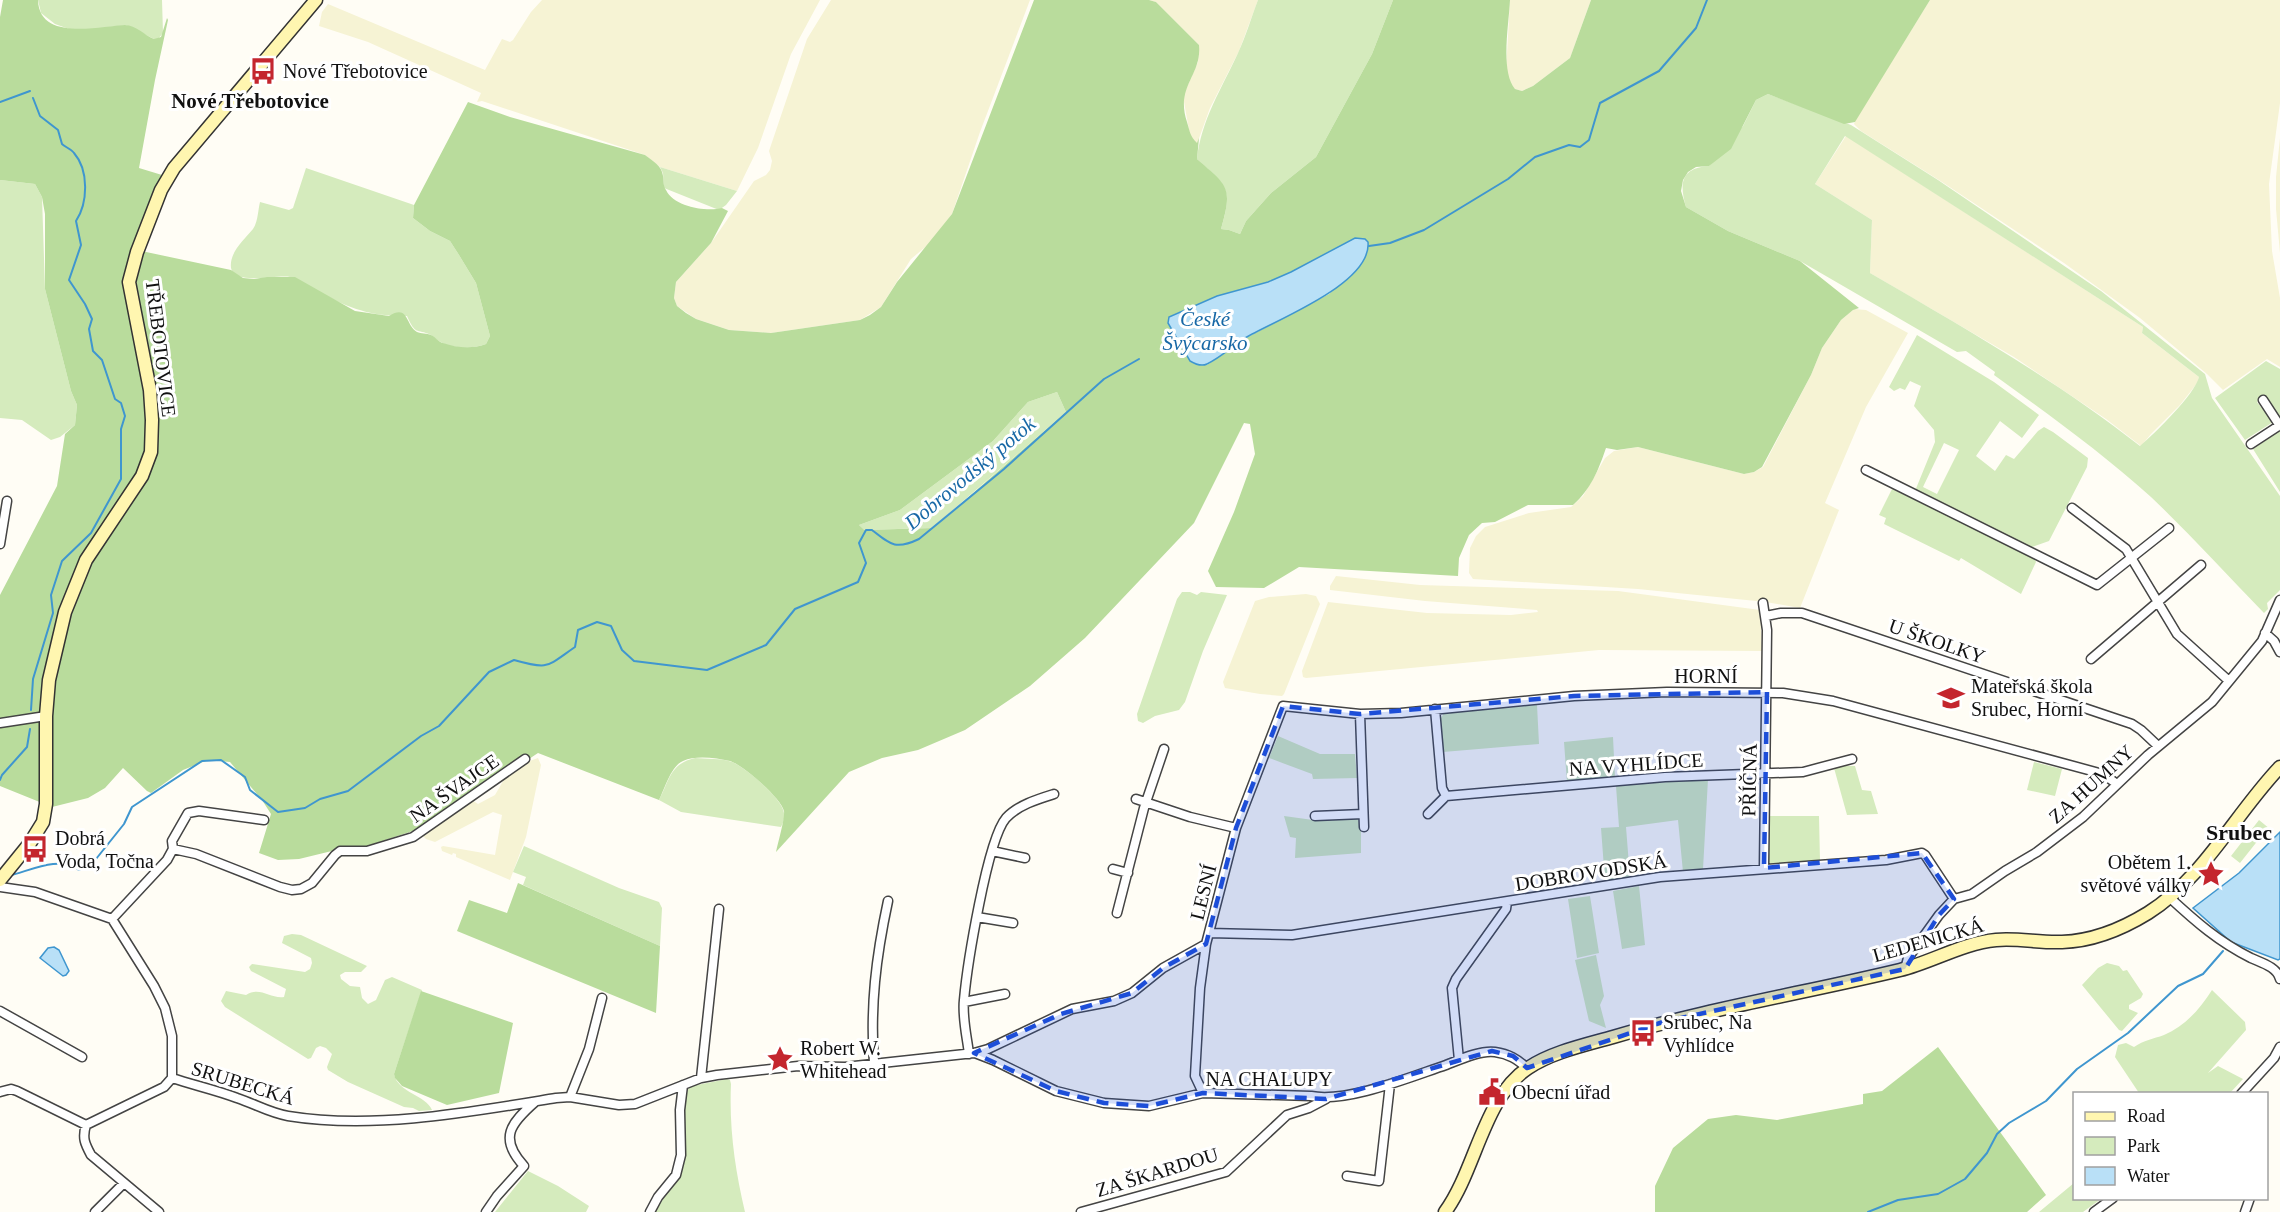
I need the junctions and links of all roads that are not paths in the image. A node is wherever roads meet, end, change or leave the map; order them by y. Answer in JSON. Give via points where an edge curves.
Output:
{"nodes":[{"id":1,"x":316,"y":0,"type":"edge"},
{"id":2,"x":2263,"y":400,"type":"dead end"},
{"id":3,"x":2280,"y":425,"type":"edge"},
{"id":4,"x":2251,"y":444,"type":"dead end"},
{"id":5,"x":1866,"y":470,"type":"dead end"},
{"id":6,"x":7,"y":501,"type":"dead end"},
{"id":7,"x":2072,"y":508,"type":"dead end"},
{"id":8,"x":2169,"y":528,"type":"dead end"},
{"id":9,"x":0,"y":544,"type":"edge"},
{"id":10,"x":2131,"y":558,"type":"junction"},
{"id":11,"x":2201,"y":564,"type":"dead end"},
{"id":12,"x":2158,"y":600,"type":"junction"},
{"id":13,"x":2280,"y":600,"type":"edge"},
{"id":14,"x":1763,"y":603,"type":"dead end"},
{"id":15,"x":1766,"y":616,"type":"junction"},
{"id":16,"x":2265,"y":633,"type":"junction"},
{"id":17,"x":2280,"y":652,"type":"edge"},
{"id":18,"x":2091,"y":659,"type":"dead end"},
{"id":19,"x":2229,"y":681,"type":"junction"},
{"id":20,"x":1767,"y":692,"type":"junction"},
{"id":21,"x":1283,"y":706,"type":"joint"},
{"id":22,"x":1435,"y":709,"type":"junction"},
{"id":23,"x":1360,"y":714,"type":"junction"},
{"id":24,"x":46,"y":716,"type":"junction"},
{"id":25,"x":0,"y":723,"type":"edge"},
{"id":26,"x":2158,"y":747,"type":"junction"},
{"id":27,"x":1164,"y":749,"type":"dead end"},
{"id":28,"x":525,"y":759,"type":"dead end"},
{"id":29,"x":1852,"y":759,"type":"dead end"},
{"id":30,"x":2280,"y":767,"type":"edge"},
{"id":31,"x":1765,"y":774,"type":"junction"},
{"id":32,"x":2117,"y":784,"type":"junction"},
{"id":33,"x":1054,"y":794,"type":"dead end"},
{"id":34,"x":1446,"y":796,"type":"junction"},
{"id":35,"x":1136,"y":800,"type":"dead end"},
{"id":36,"x":1146,"y":803,"type":"junction"},
{"id":37,"x":1363,"y":814,"type":"junction"},
{"id":38,"x":1428,"y":814,"type":"dead end"},
{"id":39,"x":1315,"y":816,"type":"dead end"},
{"id":40,"x":264,"y":820,"type":"dead end"},
{"id":41,"x":1364,"y":827,"type":"dead end"},
{"id":42,"x":1236,"y":828,"type":"junction"},
{"id":43,"x":173,"y":849,"type":"junction"},
{"id":44,"x":993,"y":851,"type":"junction"},
{"id":45,"x":1024,"y":858,"type":"dead end"},
{"id":46,"x":1764,"y":868,"type":"junction"},
{"id":47,"x":1113,"y":869,"type":"dead end"},
{"id":48,"x":1128,"y":873,"type":"junction"},
{"id":49,"x":4,"y":875,"type":"edge"},
{"id":50,"x":0,"y":887,"type":"edge"},
{"id":51,"x":2169,"y":897,"type":"junction"},
{"id":52,"x":1954,"y":899,"type":"junction"},
{"id":53,"x":888,"y":901,"type":"dead end"},
{"id":54,"x":1507,"y":902,"type":"junction"},
{"id":55,"x":719,"y":909,"type":"dead end"},
{"id":56,"x":1117,"y":913,"type":"dead end"},
{"id":57,"x":977,"y":917,"type":"junction"},
{"id":58,"x":112,"y":920,"type":"junction"},
{"id":59,"x":1013,"y":923,"type":"dead end"},
{"id":60,"x":1209,"y":933,"type":"junction"},
{"id":61,"x":1206,"y":944,"type":"junction"},
{"id":62,"x":1905,"y":969,"type":"junction"},
{"id":63,"x":2280,"y":979,"type":"edge"},
{"id":64,"x":1005,"y":994,"type":"dead end"},
{"id":65,"x":602,"y":998,"type":"dead end"},
{"id":66,"x":964,"y":1002,"type":"junction"},
{"id":67,"x":0,"y":1011,"type":"edge"},
{"id":68,"x":2280,"y":1047,"type":"edge"},
{"id":69,"x":972,"y":1054,"type":"junction"},
{"id":70,"x":82,"y":1057,"type":"dead end"},
{"id":71,"x":1459,"y":1060,"type":"junction"},
{"id":72,"x":874,"y":1063,"type":"junction"},
{"id":73,"x":1527,"y":1068,"type":"junction"},
{"id":74,"x":172,"y":1078,"type":"junction"},
{"id":75,"x":701,"y":1078,"type":"junction"},
{"id":76,"x":1390,"y":1084,"type":"junction"},
{"id":77,"x":683,"y":1085,"type":"junction"},
{"id":78,"x":4,"y":1091,"type":"edge"},
{"id":79,"x":2243,"y":1092,"type":"edge"},
{"id":80,"x":1203,"y":1093,"type":"junction"},
{"id":81,"x":570,"y":1097,"type":"junction"},
{"id":82,"x":1326,"y":1099,"type":"junction"},
{"id":83,"x":535,"y":1101,"type":"junction"},
{"id":84,"x":86,"y":1125,"type":"junction"},
{"id":85,"x":1347,"y":1176,"type":"dead end"},
{"id":86,"x":124,"y":1183,"type":"junction"},
{"id":87,"x":2110,"y":1200,"type":"edge"},
{"id":88,"x":96,"y":1212,"type":"edge"},
{"id":89,"x":159,"y":1212,"type":"edge"},
{"id":90,"x":486,"y":1212,"type":"edge"},
{"id":91,"x":650,"y":1212,"type":"edge"},
{"id":92,"x":1082,"y":1212,"type":"edge"},
{"id":93,"x":1445,"y":1212,"type":"edge"},
{"id":94,"x":2094,"y":1212,"type":"edge"}],
"edges":[{"from":1,"to":24,"type":"main road","name":"TŘEBOTOVICE","via":[[174,168],[161,190],[137,252],[129,282],[150,390],[151,452],[142,476],[86,560],[65,612],[49,680]]},
{"from":2,"to":3,"type":"street"},
{"from":3,"to":4,"type":"street"},
{"from":5,"to":10,"type":"street","via":[[2097,585]]},
{"from":6,"to":9,"type":"street"},
{"from":7,"to":10,"type":"street","via":[[2126,549]]},
{"from":8,"to":10,"type":"street"},
{"from":10,"to":12,"type":"street"},
{"from":11,"to":12,"type":"street"},
{"from":12,"to":18,"type":"street"},
{"from":12,"to":19,"type":"street","via":[[2177,634]]},
{"from":13,"to":16,"type":"street","name":"ZA HUMNY"},
{"from":14,"to":15,"type":"street","name":"PŘÍČNÁ"},
{"from":15,"to":20,"type":"street","name":"PŘÍČNÁ"},
{"from":15,"to":26,"type":"street","name":"U ŠKOLKY","via":[[1791,612],[1812,617],[2132,724]]},
{"from":16,"to":17,"type":"street"},
{"from":16,"to":19,"type":"street","name":"ZA HUMNY"},
{"from":19,"to":26,"type":"street","name":"ZA HUMNY","via":[[2212,702]]},
{"from":20,"to":22,"type":"street","name":"HORNÍ","via":[[1574,696]]},
{"from":20,"to":31,"type":"street","name":"PŘÍČNÁ"},
{"from":20,"to":32,"type":"street","name":"HORNÍ","via":[[1833,701],[2103,774]]},
{"from":21,"to":23,"type":"street","name":"HORNÍ"},
{"from":21,"to":42,"type":"street","name":"LESNÍ"},
{"from":22,"to":23,"type":"street","name":"HORNÍ"},
{"from":22,"to":34,"type":"street"},
{"from":23,"to":37,"type":"street"},
{"from":24,"to":25,"type":"street"},
{"from":24,"to":49,"type":"main road","name":"TŘEBOTOVICE","via":[[43,822]]},
{"from":26,"to":32,"type":"street","name":"ZA HUMNY"},
{"from":27,"to":36,"type":"street"},
{"from":28,"to":43,"type":"street","name":"NA ŠVAJCE","via":[[413,837],[367,851],[340,851],[312,883],[301,889],[280,887]]},
{"from":29,"to":31,"type":"street","name":"NA VYHLÍDCE","via":[[1803,772]]},
{"from":30,"to":51,"type":"main road","name":"LEDENICKÁ","via":[[2198,868]]},
{"from":31,"to":34,"type":"street","name":"NA VYHLÍDCE","via":[[1665,777]]},
{"from":31,"to":46,"type":"street","name":"PŘÍČNÁ"},
{"from":32,"to":52,"type":"street","name":"ZA HUMNY","via":[[2083,817],[2037,852],[1972,894]]},
{"from":33,"to":44,"type":"street","via":[[1018,808],[1005,819]]},
{"from":34,"to":38,"type":"street"},
{"from":35,"to":36,"type":"street"},
{"from":36,"to":42,"type":"street"},
{"from":36,"to":48,"type":"street"},
{"from":37,"to":39,"type":"street"},
{"from":37,"to":41,"type":"street"},
{"from":40,"to":43,"type":"street","via":[[199,811],[188,813],[172,841]]},
{"from":42,"to":60,"type":"street","name":"LESNÍ"},
{"from":43,"to":58,"type":"street"},
{"from":44,"to":45,"type":"street"},
{"from":44,"to":57,"type":"street"},
{"from":46,"to":52,"type":"street","name":"DOBROVODSKÁ","via":[[1886,860],[1922,853]]},
{"from":46,"to":54,"type":"street","name":"DOBROVODSKÁ","via":[[1660,877]]},
{"from":47,"to":48,"type":"street"},
{"from":48,"to":56,"type":"street"},
{"from":50,"to":58,"type":"street","via":[[35,892]]},
{"from":51,"to":62,"type":"main road","name":"LEDENICKÁ","via":[[2145,914],[2089,940],[1996,940]]},
{"from":51,"to":63,"type":"street","via":[[2226,945],[2270,967]]},
{"from":52,"to":62,"type":"street","name":"ZA HUMNY","via":[[1914,949]]},
{"from":53,"to":72,"type":"street","via":[[872,1003]]},
{"from":54,"to":60,"type":"street","name":"DOBROVODSKÁ","via":[[1292,935]]},
{"from":54,"to":71,"type":"street","via":[[1452,988]]},
{"from":55,"to":75,"type":"street"},
{"from":57,"to":59,"type":"street"},
{"from":57,"to":66,"type":"street"},
{"from":58,"to":74,"type":"street","name":"SRUBECKÁ","via":[[165,1008],[172,1036]]},
{"from":60,"to":61,"type":"street","name":"LESNÍ"},
{"from":61,"to":69,"type":"street","via":[[1163,968],[1132,993],[1114,1001],[1072,1009]]},
{"from":61,"to":80,"type":"street","name":"LESNÍ","via":[[1195,1076]]},
{"from":62,"to":73,"type":"main road","name":"LEDENICKÁ","via":[[1663,1022],[1554,1055]]},
{"from":64,"to":66,"type":"street"},
{"from":65,"to":81,"type":"street","via":[[589,1049]]},
{"from":66,"to":69,"type":"street"},
{"from":67,"to":70,"type":"street"},
{"from":68,"to":79,"type":"street"},
{"from":69,"to":72,"type":"street"},
{"from":69,"to":80,"type":"street","name":"NA CHALUPY","via":[[1056,1091],[1104,1103],[1149,1106]]},
{"from":71,"to":73,"type":"street","name":"NA CHALUPY","via":[[1492,1052],[1513,1056]]},
{"from":71,"to":76,"type":"street","name":"NA CHALUPY"},
{"from":72,"to":75,"type":"street","via":[[798,1066]]},
{"from":73,"to":93,"type":"main road","via":[[1500,1098],[1458,1192]]},
{"from":74,"to":83,"type":"street","name":"SRUBECKÁ","via":[[290,1117],[417,1118]]},
{"from":74,"to":84,"type":"street","via":[[164,1087]]},
{"from":75,"to":77,"type":"street"},
{"from":76,"to":82,"type":"street","name":"NA CHALUPY"},
{"from":76,"to":85,"type":"street","via":[[1379,1180]]},
{"from":77,"to":81,"type":"street","via":[[635,1104]]},
{"from":77,"to":91,"type":"street","via":[[681,1155],[676,1175]]},
{"from":78,"to":84,"type":"street","via":[[16,1090]]},
{"from":80,"to":82,"type":"street","name":"NA CHALUPY"},
{"from":81,"to":83,"type":"street"},
{"from":82,"to":92,"type":"street","name":"ZA ŠKARDOU","via":[[1287,1115],[1226,1172]]},
{"from":83,"to":90,"type":"street","via":[[510,1128],[510,1141],[524,1166]]},
{"from":84,"to":86,"type":"street","via":[[84,1143],[91,1155]]},
{"from":86,"to":88,"type":"street"},
{"from":86,"to":89,"type":"street"},
{"from":87,"to":94,"type":"street"}]}
